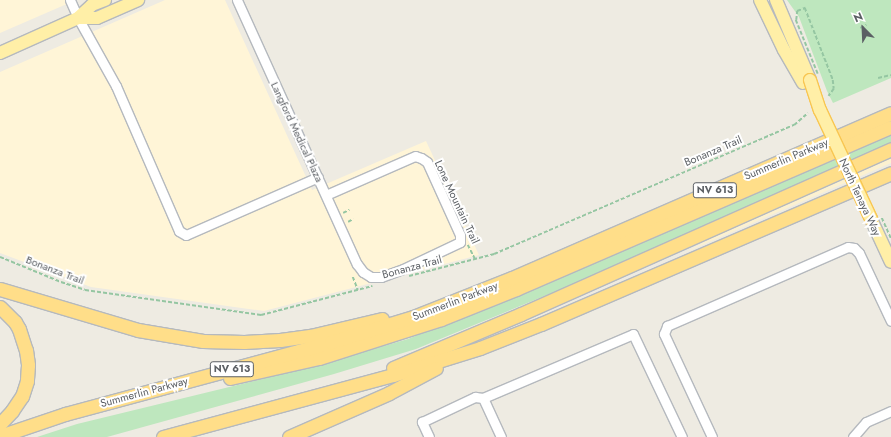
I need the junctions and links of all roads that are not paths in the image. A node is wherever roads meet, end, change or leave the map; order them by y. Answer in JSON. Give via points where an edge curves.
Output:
{"nodes":[{"id":1,"x":70,"y":0,"type":"edge"},
{"id":2,"x":104,"y":0,"type":"edge"},
{"id":3,"x":138,"y":0,"type":"edge"},
{"id":4,"x":237,"y":0,"type":"edge"},
{"id":5,"x":760,"y":0,"type":"edge"},
{"id":6,"x":767,"y":0,"type":"edge"},
{"id":7,"x":778,"y":4,"type":"edge"},
{"id":8,"x":767,"y":16,"type":"junction"},
{"id":9,"x":78,"y":18,"type":"junction"},
{"id":10,"x":0,"y":53,"type":"edge"},
{"id":11,"x":803,"y":63,"type":"junction"},
{"id":12,"x":811,"y":80,"type":"junction"},
{"id":13,"x":891,"y":113,"type":"edge"},
{"id":14,"x":891,"y":127,"type":"edge"},
{"id":15,"x":891,"y":150,"type":"edge"},
{"id":16,"x":888,"y":174,"type":"edge"},
{"id":17,"x":318,"y":177,"type":"junction"},
{"id":18,"x":326,"y":195,"type":"junction"},
{"id":19,"x":891,"y":262,"type":"edge"},
{"id":20,"x":0,"y":289,"type":"edge"},
{"id":21,"x":446,"y":304,"type":"junction"},
{"id":22,"x":0,"y":307,"type":"edge"},
{"id":23,"x":890,"y":317,"type":"edge"},
{"id":24,"x":467,"y":352,"type":"junction"},
{"id":25,"x":339,"y":390,"type":"junction"},
{"id":26,"x":483,"y":398,"type":"junction"},
{"id":27,"x":891,"y":411,"type":"edge"},
{"id":28,"x":65,"y":414,"type":"junction"},
{"id":29,"x":0,"y":424,"type":"edge"},
{"id":30,"x":0,"y":436,"type":"edge"},
{"id":31,"x":163,"y":437,"type":"edge"},
{"id":32,"x":289,"y":437,"type":"edge"},
{"id":33,"x":429,"y":437,"type":"edge"},
{"id":34,"x":501,"y":437,"type":"edge"},
{"id":35,"x":682,"y":437,"type":"edge"},
{"id":36,"x":712,"y":437,"type":"edge"},
{"id":37,"x":852,"y":437,"type":"edge"}],
"edges":[{"from":1,"to":9,"type":"street"},
{"from":2,"to":9,"type":"main road","via":[[92,5]]},
{"from":3,"to":9,"type":"main road","via":[[97,18]]},
{"from":4,"to":17,"type":"street","name":"Langford Medical Plaza"},
{"from":5,"to":8,"type":"main road","name":"North Tenaya Way"},
{"from":6,"to":7,"type":"main road","via":[[773,8]]},
{"from":7,"to":11,"type":"main road","name":"North Tenaya Way"},
{"from":8,"to":11,"type":"main road","via":[[776,19],[790,48]]},
{"from":8,"to":12,"type":"main road","name":"North Tenaya Way"},
{"from":9,"to":10,"type":"main road"},
{"from":9,"to":17,"type":"street","via":[[116,86],[179,231],[186,235]]},
{"from":11,"to":12,"type":"main road","name":"North Tenaya Way"},
{"from":12,"to":19,"type":"main road","name":"North Tenaya Way","bridge":true,"via":[[814,111],[875,215]]},
{"from":13,"to":21,"type":"highway","name":"Summerlin Parkway","number":"NV 613"},
{"from":14,"to":28,"type":"highway","via":[[510,292],[424,326],[303,362]]},
{"from":15,"to":25,"type":"highway","via":[[500,323]]},
{"from":16,"to":24,"type":"highway","via":[[541,324]]},
{"from":17,"to":18,"type":"street","name":"Langford Medical Plaza"},
{"from":18,"to":18,"type":"street","name":"Langford Medical Plaza","via":[[358,264],[371,277],[381,277],[403,270],[460,242],[460,235],[426,162],[421,158],[415,156]]},
{"from":20,"to":21,"type":"highway","via":[[138,330],[189,340],[219,342],[257,342],[300,337]]},
{"from":21,"to":28,"type":"highway","name":"Summerlin Parkway","number":"NV 613","via":[[400,322],[346,338]]},
{"from":22,"to":29,"type":"highway","via":[[19,329],[28,365],[27,381],[22,396]]},
{"from":23,"to":36,"type":"street","via":[[859,253],[848,247],[667,326],[664,334]]},
{"from":24,"to":25,"type":"highway"},
{"from":24,"to":32,"type":"highway","via":[[388,393]]},
{"from":25,"to":31,"type":"highway"},
{"from":26,"to":33,"type":"street","via":[[475,397],[422,422]]},
{"from":26,"to":34,"type":"street"},
{"from":26,"to":35,"type":"street","via":[[633,334]]},
{"from":27,"to":37,"type":"street","via":[[866,422]]},
{"from":28,"to":30,"type":"highway","name":"Summerlin Parkway","number":"NV 613"}]}
